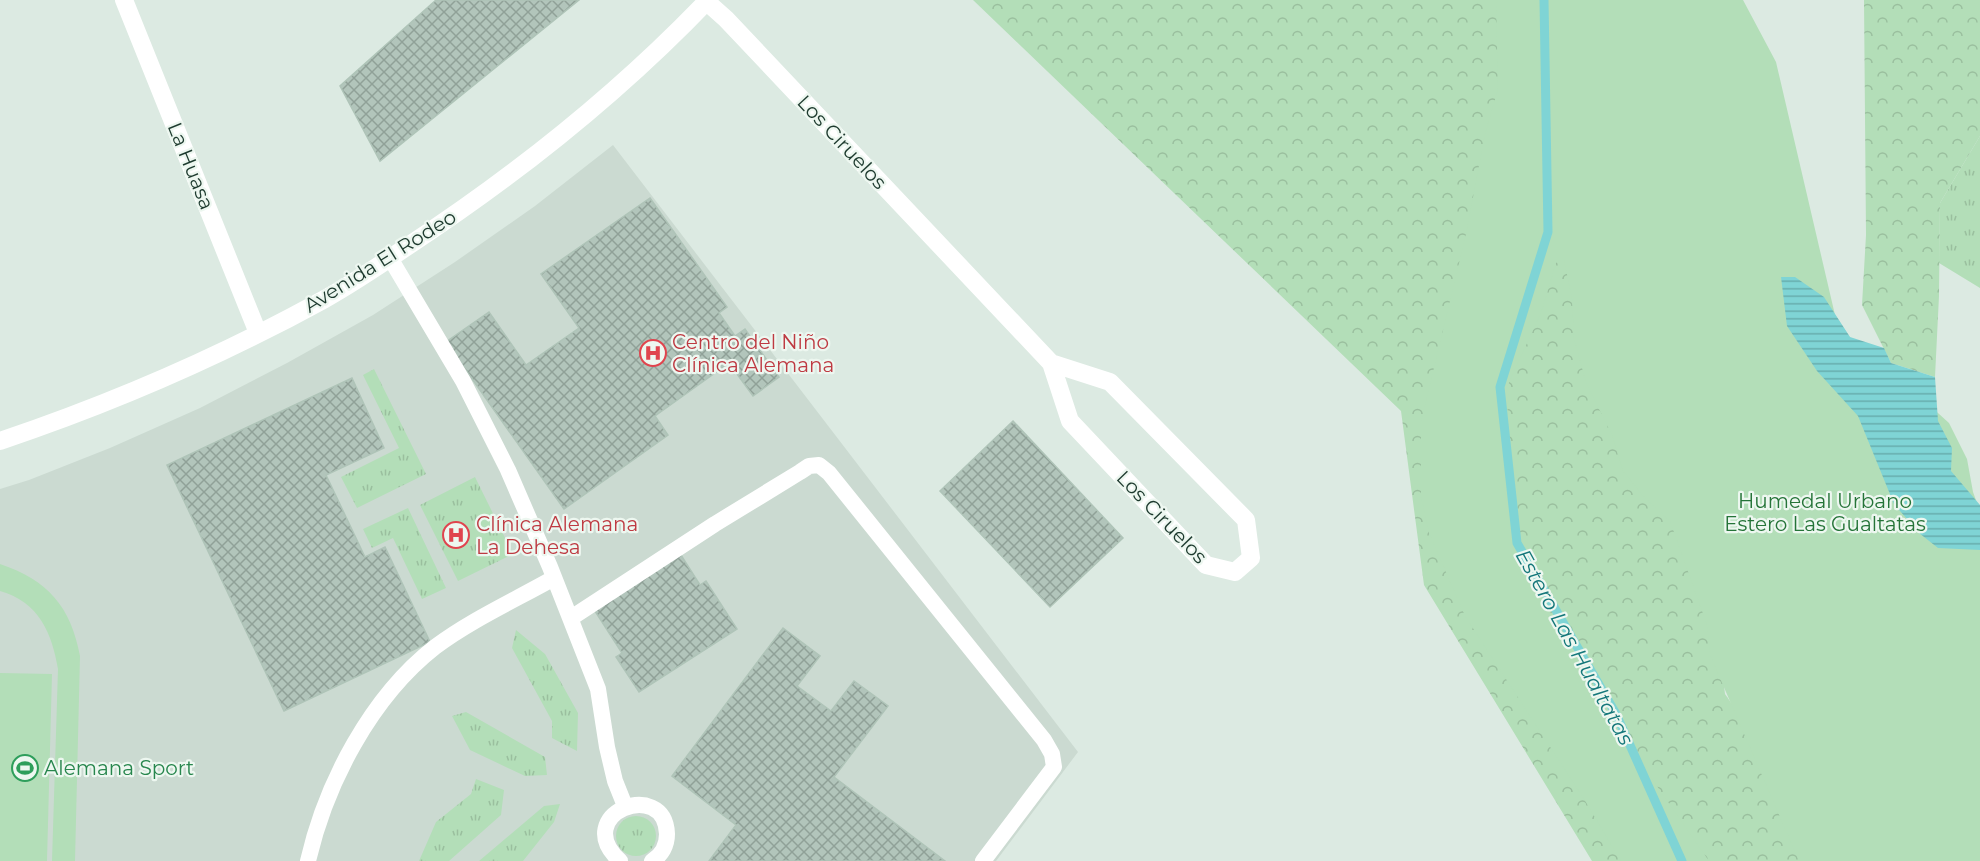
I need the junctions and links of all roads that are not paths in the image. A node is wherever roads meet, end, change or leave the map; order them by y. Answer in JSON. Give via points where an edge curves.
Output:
{"nodes":[{"id":1,"x":124,"y":0,"type":"edge"},
{"id":2,"x":707,"y":1,"type":"edge"},
{"id":3,"x":390,"y":258,"type":"junction"},
{"id":4,"x":258,"y":333,"type":"junction"},
{"id":5,"x":1051,"y":363,"type":"junction"},
{"id":6,"x":0,"y":441,"type":"edge"},
{"id":7,"x":554,"y":578,"type":"junction"},
{"id":8,"x":572,"y":618,"type":"junction"},
{"id":9,"x":625,"y":806,"type":"junction"},
{"id":10,"x":308,"y":861,"type":"edge"},
{"id":11,"x":620,"y":861,"type":"edge"},
{"id":12,"x":652,"y":861,"type":"edge"},
{"id":13,"x":983,"y":861,"type":"edge"}],
"edges":[{"from":1,"to":4,"type":"street","name":"La Huasa"},
{"from":2,"to":3,"type":"street","name":"Avenida El Rodeo","via":[[639,69],[550,143]]},
{"from":2,"to":5,"type":"street","name":"Los Ciruelos"},
{"from":3,"to":4,"type":"street","name":"Avenida El Rodeo","via":[[328,297]]},
{"from":3,"to":7,"type":"lane","via":[[464,381],[508,470]]},
{"from":4,"to":6,"type":"street","name":"Avenida El Rodeo","via":[[112,400]]},
{"from":5,"to":5,"type":"street","name":"Los Ciruelos","via":[[1071,421],[1206,565],[1235,572],[1251,558],[1246,520],[1110,382]]},
{"from":7,"to":8,"type":"lane"},
{"from":7,"to":10,"type":"lane","via":[[455,633],[434,648],[397,686],[371,716],[345,760]]},
{"from":8,"to":9,"type":"lane","via":[[598,689],[607,747]]},
{"from":8,"to":13,"type":"lane","via":[[715,524],[809,466],[819,465],[1052,754],[1054,767]]},
{"from":9,"to":11,"type":"lane","via":[[610,819],[606,837]]},
{"from":9,"to":12,"type":"lane","via":[[643,805],[660,815],[665,823],[663,851]]}]}
